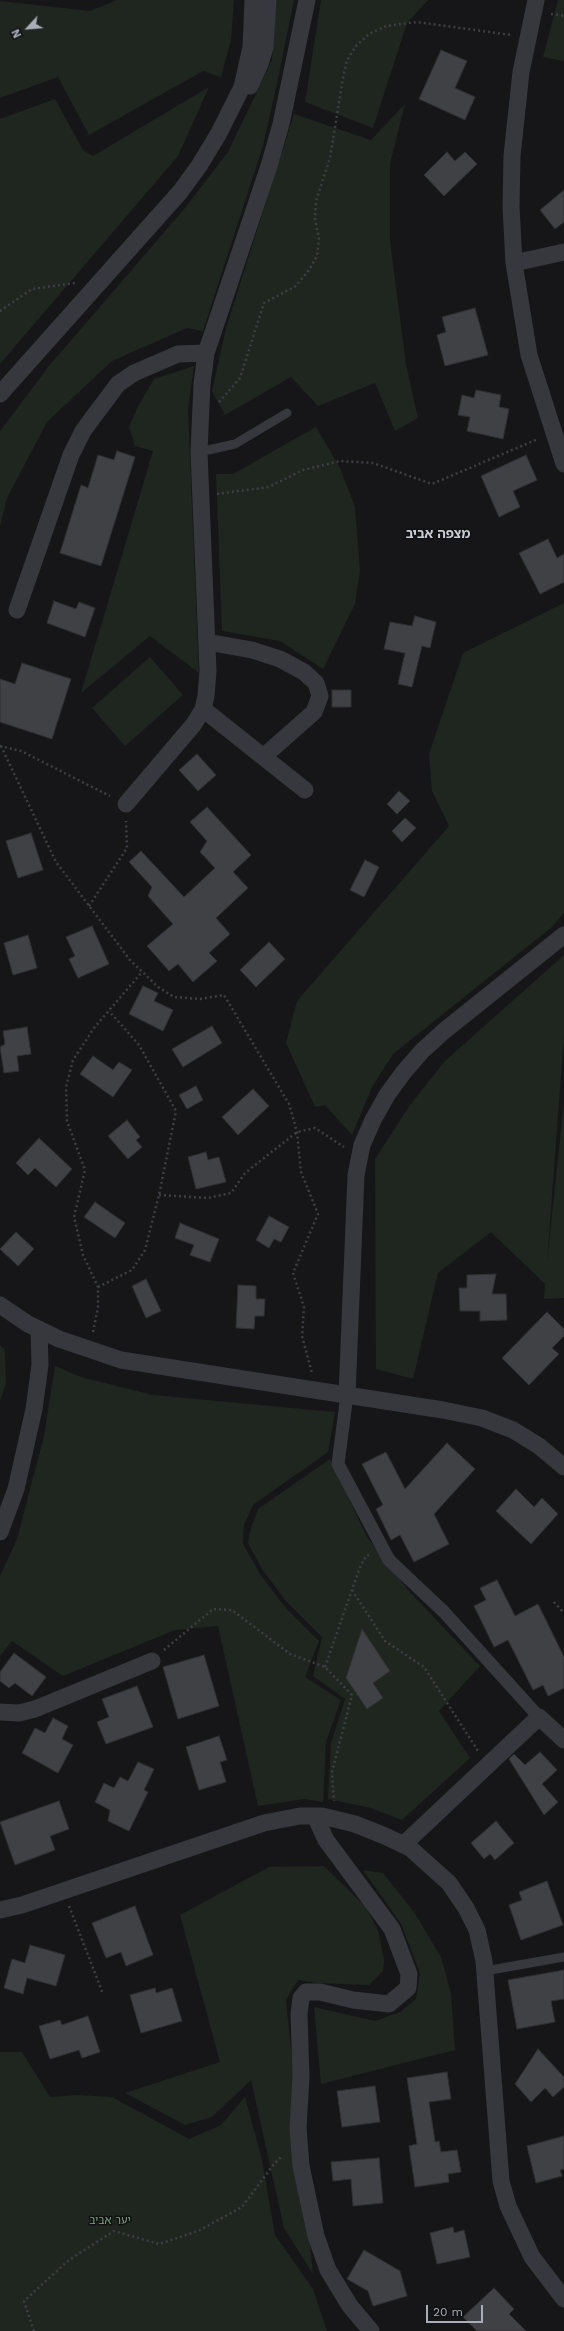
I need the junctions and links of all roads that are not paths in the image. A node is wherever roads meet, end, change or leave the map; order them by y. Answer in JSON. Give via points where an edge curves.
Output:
{"nodes":[{"id":1,"x":253,"y":0,"type":"edge"},
{"id":2,"x":268,"y":0,"type":"edge"},
{"id":3,"x":307,"y":0,"type":"edge"},
{"id":4,"x":536,"y":0,"type":"edge"},
{"id":5,"x":219,"y":133,"type":"junction"},
{"id":6,"x":564,"y":252,"type":"edge"},
{"id":7,"x":514,"y":263,"type":"junction"},
{"id":8,"x":206,"y":353,"type":"junction"},
{"id":9,"x":0,"y":394,"type":"edge"},
{"id":10,"x":288,"y":413,"type":"dead end"},
{"id":11,"x":199,"y":452,"type":"junction"},
{"id":12,"x":564,"y":464,"type":"edge"},
{"id":13,"x":17,"y":610,"type":"dead end"},
{"id":14,"x":207,"y":642,"type":"junction"},
{"id":15,"x":202,"y":709,"type":"junction"},
{"id":16,"x":263,"y":757,"type":"junction"},
{"id":17,"x":305,"y":790,"type":"dead end"},
{"id":18,"x":126,"y":804,"type":"road end"},
{"id":19,"x":564,"y":935,"type":"edge"},
{"id":20,"x":0,"y":1305,"type":"edge"},
{"id":21,"x":39,"y":1329,"type":"junction"},
{"id":22,"x":347,"y":1395,"type":"junction"},
{"id":23,"x":564,"y":1468,"type":"edge"},
{"id":24,"x":0,"y":1532,"type":"edge"},
{"id":25,"x":152,"y":1661,"type":"road end"},
{"id":26,"x":0,"y":1712,"type":"edge"},
{"id":27,"x":539,"y":1717,"type":"junction"},
{"id":28,"x":564,"y":1740,"type":"edge"},
{"id":29,"x":315,"y":1816,"type":"junction"},
{"id":30,"x":403,"y":1845,"type":"junction"},
{"id":31,"x":0,"y":1910,"type":"edge"},
{"id":32,"x":564,"y":1957,"type":"edge"},
{"id":33,"x":485,"y":1970,"type":"junction"},
{"id":34,"x":564,"y":2299,"type":"edge"},
{"id":35,"x":371,"y":2331,"type":"edge"}],
"edges":[{"from":1,"to":5,"type":"street","via":[[253,30],[247,66],[235,103]]},
{"from":2,"to":5,"type":"street","via":[[267,32],[260,64],[236,110]]},
{"from":3,"to":8,"type":"street","via":[[281,124],[269,166]]},
{"from":4,"to":7,"type":"street","via":[[520,72],[512,156]]},
{"from":5,"to":9,"type":"street","via":[[180,192]]},
{"from":6,"to":7,"type":"street"},
{"from":7,"to":12,"type":"street","via":[[529,355]]},
{"from":8,"to":11,"type":"street","via":[[199,422]]},
{"from":8,"to":13,"type":"street","via":[[178,354],[134,373],[118,384],[94,416],[71,455]]},
{"from":10,"to":11,"type":"lane","via":[[235,444]]},
{"from":11,"to":14,"type":"street"},
{"from":14,"to":15,"type":"street","via":[[208,671]]},
{"from":14,"to":16,"type":"street","via":[[252,650],[280,659],[316,682],[320,696],[314,712]]},
{"from":15,"to":16,"type":"street"},
{"from":15,"to":18,"type":"street","via":[[194,724]]},
{"from":16,"to":17,"type":"street"},
{"from":19,"to":22,"type":"street","via":[[422,1051],[387,1095],[373,1120],[356,1175]]},
{"from":20,"to":21,"type":"street"},
{"from":21,"to":22,"type":"street","via":[[121,1360]]},
{"from":21,"to":24,"type":"street","via":[[40,1365],[29,1431],[16,1489]]},
{"from":22,"to":23,"type":"street","via":[[482,1418],[513,1430],[539,1446]]},
{"from":22,"to":27,"type":"street","via":[[338,1464],[389,1560],[444,1612]]},
{"from":25,"to":26,"type":"street","via":[[35,1709],[19,1713]]},
{"from":27,"to":28,"type":"street"},
{"from":27,"to":30,"type":"street"},
{"from":29,"to":30,"type":"street","via":[[355,1824]]},
{"from":29,"to":31,"type":"street","via":[[300,1816],[264,1823]]},
{"from":29,"to":35,"type":"street","via":[[326,1840],[392,1929],[410,1974],[408,1988],[389,2004],[353,2000],[320,1992],[306,1992],[301,1998],[299,2014],[301,2077],[298,2128],[316,2236],[328,2270],[350,2306]]},
{"from":30,"to":33,"type":"street","via":[[426,1861],[449,1883],[466,1908],[476,1930]]},
{"from":32,"to":33,"type":"lane"},
{"from":33,"to":34,"type":"street","via":[[501,2181],[508,2206],[532,2257]]}]}
